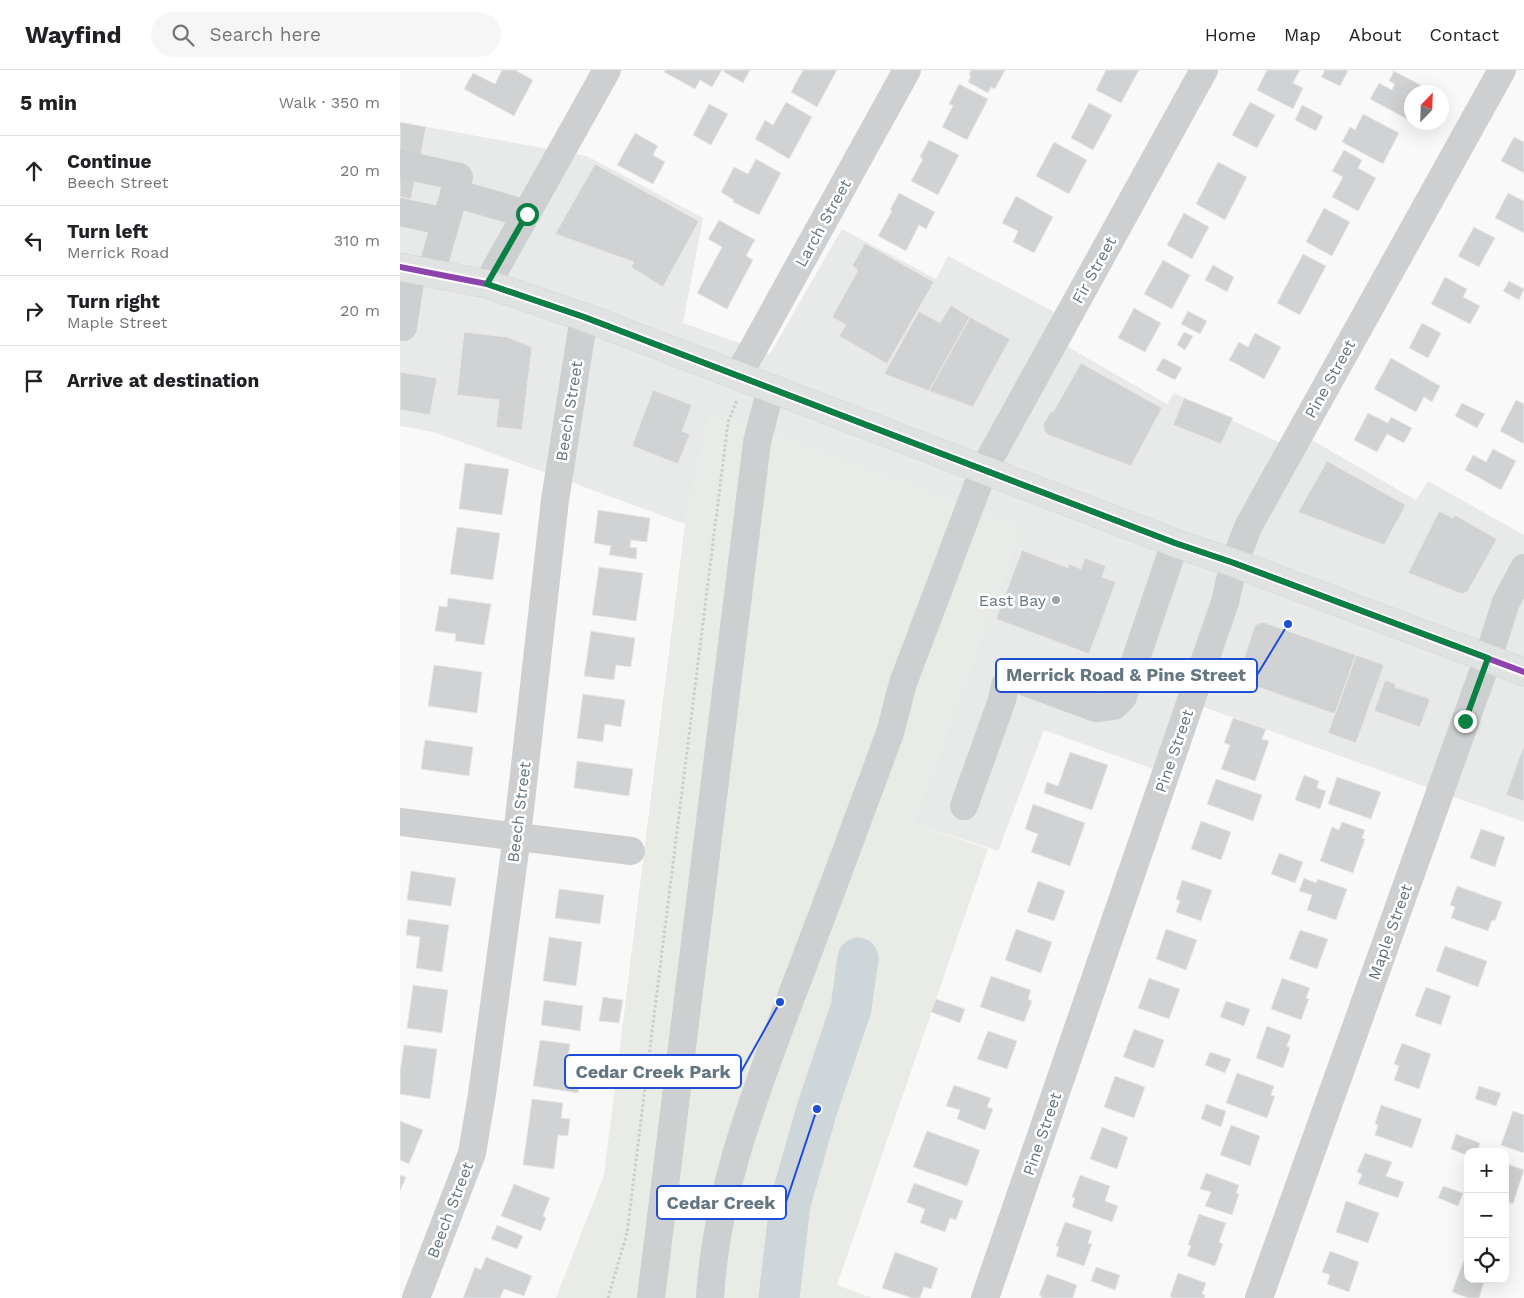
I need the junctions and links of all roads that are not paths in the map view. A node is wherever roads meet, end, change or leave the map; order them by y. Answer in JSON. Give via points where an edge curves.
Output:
{"nodes":[{"id":1,"x":607,"y":70,"type":"edge"},
{"id":2,"x":907,"y":70,"type":"edge"},
{"id":3,"x":1204,"y":70,"type":"edge"},
{"id":4,"x":1502,"y":70,"type":"edge"},
{"id":5,"x":400,"y":164,"type":"edge"},
{"id":6,"x":454,"y":193,"type":"junction"},
{"id":7,"x":400,"y":212,"type":"edge"},
{"id":8,"x":527,"y":214,"type":"junction"},
{"id":9,"x":446,"y":222,"type":"junction"},
{"id":10,"x":414,"y":270,"type":"edge"},
{"id":11,"x":487,"y":284,"type":"junction"},
{"id":12,"x":584,"y":317,"type":"junction"},
{"id":13,"x":400,"y":327,"type":"edge"},
{"id":14,"x":742,"y":377,"type":"junction"},
{"id":15,"x":771,"y":388,"type":"junction"},
{"id":16,"x":984,"y":469,"type":"junction"},
{"id":17,"x":1175,"y":543,"type":"junction"},
{"id":18,"x":1234,"y":563,"type":"junction"},
{"id":19,"x":1524,"y":568,"type":"edge"},
{"id":20,"x":1488,"y":658,"type":"junction"},
{"id":21,"x":1524,"y":672,"type":"edge"},
{"id":22,"x":964,"y":806,"type":"dead end"},
{"id":23,"x":400,"y":822,"type":"edge"},
{"id":24,"x":517,"y":836,"type":"junction"},
{"id":25,"x":631,"y":851,"type":"dead end"},
{"id":26,"x":416,"y":1298,"type":"edge"},
{"id":27,"x":651,"y":1298,"type":"edge"},
{"id":28,"x":710,"y":1298,"type":"edge"},
{"id":29,"x":986,"y":1298,"type":"edge"},
{"id":30,"x":1259,"y":1298,"type":"edge"}],
"edges":[{"from":1,"to":8,"type":"street"},
{"from":2,"to":14,"type":"street","name":"Larch Street"},
{"from":3,"to":16,"type":"street","name":"Fir Street"},
{"from":4,"to":18,"type":"street","name":"Pine Street","via":[[1248,525]]},
{"from":5,"to":6,"type":"street","via":[[459,177]]},
{"from":6,"to":8,"type":"street"},
{"from":6,"to":9,"type":"street"},
{"from":7,"to":9,"type":"street"},
{"from":8,"to":11,"type":"street"},
{"from":9,"to":10,"type":"street"},
{"from":10,"to":11,"type":"main road"},
{"from":10,"to":13,"type":"street","via":[[403,328]]},
{"from":11,"to":12,"type":"main road"},
{"from":12,"to":14,"type":"main road"},
{"from":12,"to":24,"type":"street","name":"Beech Street","via":[[555,500]]},
{"from":14,"to":15,"type":"main road"},
{"from":15,"to":16,"type":"main road"},
{"from":15,"to":27,"type":"street","via":[[757,442]]},
{"from":16,"to":17,"type":"main road"},
{"from":16,"to":28,"type":"street","name":"Fir Street","via":[[903,683],[890,733],[752,1100],[718,1233]]},
{"from":17,"to":18,"type":"main road"},
{"from":17,"to":22,"type":"street","via":[[1123,697],[1114,706],[1096,708],[1017,679],[1005,685]]},
{"from":18,"to":20,"type":"main road"},
{"from":18,"to":29,"type":"street","name":"Pine Street","via":[[1225,602]]},
{"from":19,"to":20,"type":"street","name":"Maple Street","via":[[1506,602]]},
{"from":20,"to":21,"type":"main road"},
{"from":20,"to":30,"type":"street","name":"Maple Street"},
{"from":23,"to":24,"type":"street"},
{"from":24,"to":25,"type":"street"},
{"from":24,"to":26,"type":"street","name":"Beech Street","via":[[472,1153]]}]}
